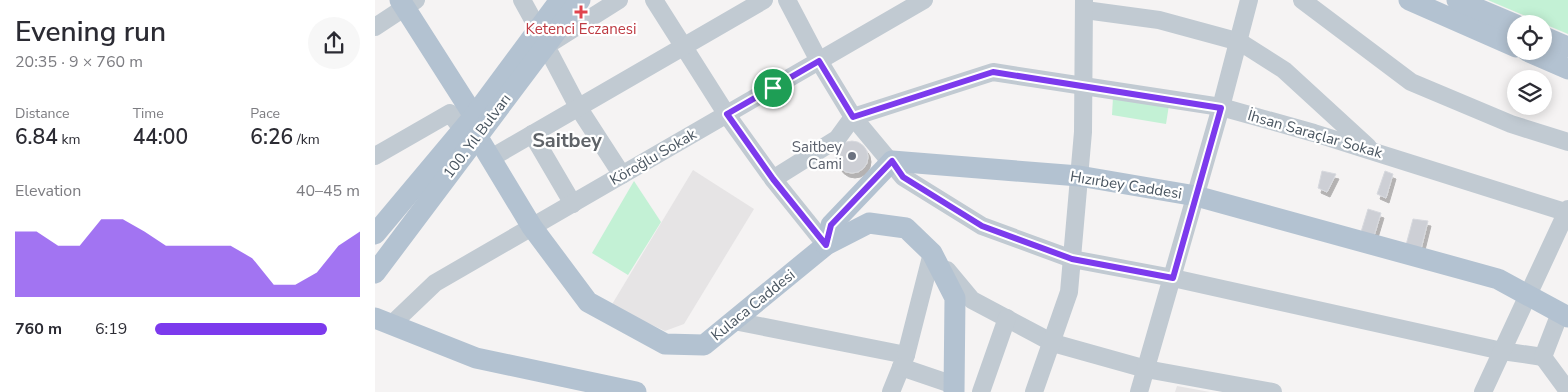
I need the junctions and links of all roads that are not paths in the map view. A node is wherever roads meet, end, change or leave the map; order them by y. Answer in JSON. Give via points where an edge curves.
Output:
{"nodes":[{"id":1,"x":522,"y":0,"type":"edge"},
{"id":2,"x":560,"y":0,"type":"edge"},
{"id":3,"x":580,"y":0,"type":"edge"},
{"id":4,"x":619,"y":0,"type":"edge"},
{"id":5,"x":654,"y":0,"type":"edge"},
{"id":6,"x":764,"y":0,"type":"edge"},
{"id":7,"x":787,"y":0,"type":"edge"},
{"id":8,"x":924,"y":0,"type":"edge"},
{"id":9,"x":1249,"y":0,"type":"edge"},
{"id":10,"x":1302,"y":0,"type":"edge"},
{"id":11,"x":1409,"y":0,"type":"edge"},
{"id":12,"x":1457,"y":0,"type":"edge"},
{"id":13,"x":407,"y":3,"type":"edge"},
{"id":14,"x":1084,"y":5,"type":"edge"},
{"id":15,"x":1507,"y":22,"type":"edge"},
{"id":16,"x":375,"y":27,"type":"edge"},
{"id":17,"x":542,"y":38,"type":"junction"},
{"id":18,"x":1552,"y":38,"type":"edge"},
{"id":19,"x":1568,"y":39,"type":"edge"},
{"id":20,"x":1552,"y":41,"type":"edge"},
{"id":21,"x":1240,"y":42,"type":"junction"},
{"id":22,"x":1507,"y":43,"type":"edge"},
{"id":23,"x":683,"y":46,"type":"junction"},
{"id":24,"x":1568,"y":47,"type":"edge"},
{"id":25,"x":1548,"y":60,"type":"edge"},
{"id":26,"x":819,"y":61,"type":"junction"},
{"id":27,"x":1568,"y":69,"type":"edge"},
{"id":28,"x":1083,"y":85,"type":"junction"},
{"id":29,"x":578,"y":107,"type":"junction"},
{"id":30,"x":1221,"y":108,"type":"junction"},
{"id":31,"x":727,"y":114,"type":"junction"},
{"id":32,"x":853,"y":117,"type":"junction"},
{"id":33,"x":471,"y":127,"type":"junction"},
{"id":34,"x":532,"y":134,"type":"junction"},
{"id":35,"x":1568,"y":142,"type":"edge"},
{"id":36,"x":1372,"y":150,"type":"junction"},
{"id":37,"x":375,"y":156,"type":"edge"},
{"id":38,"x":491,"y":158,"type":"junction"},
{"id":39,"x":892,"y":161,"type":"junction"},
{"id":40,"x":622,"y":175,"type":"junction"},
{"id":41,"x":1079,"y":176,"type":"junction"},
{"id":42,"x":773,"y":179,"type":"junction"},
{"id":43,"x":1196,"y":196,"type":"junction"},
{"id":44,"x":573,"y":204,"type":"junction"},
{"id":45,"x":1568,"y":211,"type":"edge"},
{"id":46,"x":532,"y":227,"type":"junction"},
{"id":47,"x":375,"y":234,"type":"edge"},
{"id":48,"x":826,"y":245,"type":"junction"},
{"id":49,"x":932,"y":253,"type":"junction"},
{"id":50,"x":1072,"y":259,"type":"junction"},
{"id":51,"x":375,"y":273,"type":"edge"},
{"id":52,"x":1173,"y":278,"type":"junction"},
{"id":53,"x":1528,"y":295,"type":"junction"},
{"id":54,"x":1564,"y":315,"type":"edge"},
{"id":55,"x":1007,"y":318,"type":"junction"},
{"id":56,"x":734,"y":320,"type":"junction"},
{"id":57,"x":383,"y":321,"type":"edge"},
{"id":58,"x":1053,"y":343,"type":"junction"},
{"id":59,"x":1502,"y":350,"type":"junction"},
{"id":60,"x":1543,"y":357,"type":"junction"},
{"id":61,"x":903,"y":361,"type":"junction"},
{"id":62,"x":1146,"y":370,"type":"junction"},
{"id":63,"x":596,"y":388,"type":"edge"},
{"id":64,"x":954,"y":389,"type":"edge"},
{"id":65,"x":1568,"y":391,"type":"edge"},
{"id":66,"x":636,"y":392,"type":"edge"},
{"id":67,"x":891,"y":392,"type":"edge"},
{"id":68,"x":981,"y":392,"type":"edge"},
{"id":69,"x":1034,"y":392,"type":"edge"},
{"id":70,"x":1139,"y":392,"type":"edge"},
{"id":71,"x":1273,"y":392,"type":"edge"},
{"id":72,"x":1483,"y":392,"type":"edge"}],
"edges":[{"from":1,"to":17,"type":"street"},
{"from":2,"to":17,"type":"main road","name":"100. Yıl Bulvarı"},
{"from":3,"to":17,"type":"main road","name":"100. Yıl Bulvarı"},
{"from":4,"to":17,"type":"street"},
{"from":5,"to":23,"type":"street"},
{"from":6,"to":23,"type":"street"},
{"from":7,"to":26,"type":"street"},
{"from":8,"to":26,"type":"street","name":"Köroğlu Sokak"},
{"from":9,"to":21,"type":"street"},
{"from":10,"to":35,"type":"street","via":[[1411,82],[1511,124]]},
{"from":11,"to":22,"type":"main road"},
{"from":12,"to":15,"type":"main road"},
{"from":13,"to":16,"type":"street"},
{"from":13,"to":33,"type":"main road","name":"Kulaca Caddesi"},
{"from":14,"to":21,"type":"street","via":[[1159,20]]},
{"from":14,"to":28,"type":"street"},
{"from":17,"to":29,"type":"street"},
{"from":17,"to":33,"type":"main road","name":"100. Yıl Bulvarı"},
{"from":18,"to":19,"type":"street"},
{"from":20,"to":24,"type":"main road"},
{"from":21,"to":30,"type":"street"},
{"from":21,"to":36,"type":"street","via":[[1284,70]]},
{"from":23,"to":29,"type":"street"},
{"from":23,"to":31,"type":"street"},
{"from":25,"to":27,"type":"main road"},
{"from":26,"to":31,"type":"street","name":"Köroğlu Sokak"},
{"from":26,"to":32,"type":"street"},
{"from":28,"to":30,"type":"street","name":"İhsan Saraçlar Sokak"},
{"from":28,"to":32,"type":"street","name":"İhsan Saraçlar Sokak","via":[[993,72]]},
{"from":28,"to":41,"type":"street"},
{"from":29,"to":34,"type":"street"},
{"from":29,"to":40,"type":"street"},
{"from":30,"to":36,"type":"street","name":"İhsan Saraçlar Sokak"},
{"from":30,"to":43,"type":"street"},
{"from":31,"to":40,"type":"street","name":"Köroğlu Sokak"},
{"from":31,"to":42,"type":"street"},
{"from":32,"to":39,"type":"street"},
{"from":32,"to":42,"type":"street","via":[[837,139]]},
{"from":33,"to":37,"type":"street","via":[[450,113]]},
{"from":33,"to":38,"type":"main road","name":"Kulaca Caddesi"},
{"from":33,"to":47,"type":"main road","name":"100. Yıl Bulvarı"},
{"from":33,"to":51,"type":"main road","name":"100. Yıl Bulvarı"},
{"from":34,"to":38,"type":"street"},
{"from":34,"to":44,"type":"street"},
{"from":36,"to":45,"type":"street","name":"İhsan Saraçlar Sokak"},
{"from":38,"to":46,"type":"main road","name":"Kulaca Caddesi"},
{"from":39,"to":41,"type":"main road","name":"Hızırbey Caddesi"},
{"from":39,"to":48,"type":"main road","via":[[831,225]]},
{"from":39,"to":50,"type":"street","via":[[903,177],[982,226]]},
{"from":40,"to":44,"type":"street","name":"Köroğlu Sokak"},
{"from":41,"to":43,"type":"main road","name":"Hızırbey Caddesi"},
{"from":41,"to":50,"type":"street"},
{"from":42,"to":48,"type":"street"},
{"from":43,"to":52,"type":"street"},
{"from":43,"to":53,"type":"main road","name":"Hızırbey Caddesi","via":[[1498,279]]},
{"from":44,"to":46,"type":"street","name":"Köroğlu Sokak"},
{"from":45,"to":53,"type":"street"},
{"from":46,"to":56,"type":"main road","name":"Kulaca Caddesi","via":[[588,302],[665,344],[704,345]]},
{"from":46,"to":57,"type":"street","name":"Köroğlu Sokak","via":[[435,283]]},
{"from":48,"to":49,"type":"main road","name":"Kulaca Caddesi","via":[[869,222],[906,228]]},
{"from":48,"to":56,"type":"main road","name":"Kulaca Caddesi"},
{"from":49,"to":55,"type":"street","via":[[972,300]]},
{"from":49,"to":61,"type":"street"},
{"from":49,"to":64,"type":"main road","name":"Kulaca Caddesi","via":[[955,298]]},
{"from":50,"to":52,"type":"street"},
{"from":50,"to":58,"type":"street","via":[[1069,292]]},
{"from":52,"to":59,"type":"street"},
{"from":52,"to":62,"type":"street"},
{"from":53,"to":54,"type":"main road","name":"Hızırbey Caddesi"},
{"from":53,"to":59,"type":"street"},
{"from":54,"to":60,"type":"street"},
{"from":55,"to":58,"type":"street"},
{"from":55,"to":68,"type":"street"},
{"from":56,"to":61,"type":"street"},
{"from":57,"to":63,"type":"main road","via":[[475,358]]},
{"from":58,"to":62,"type":"street"},
{"from":58,"to":69,"type":"street"},
{"from":59,"to":60,"type":"street"},
{"from":59,"to":72,"type":"street"},
{"from":60,"to":65,"type":"street"},
{"from":61,"to":64,"type":"street"},
{"from":61,"to":67,"type":"street"},
{"from":62,"to":70,"type":"street"},
{"from":62,"to":71,"type":"street"},
{"from":63,"to":66,"type":"main road"}]}
